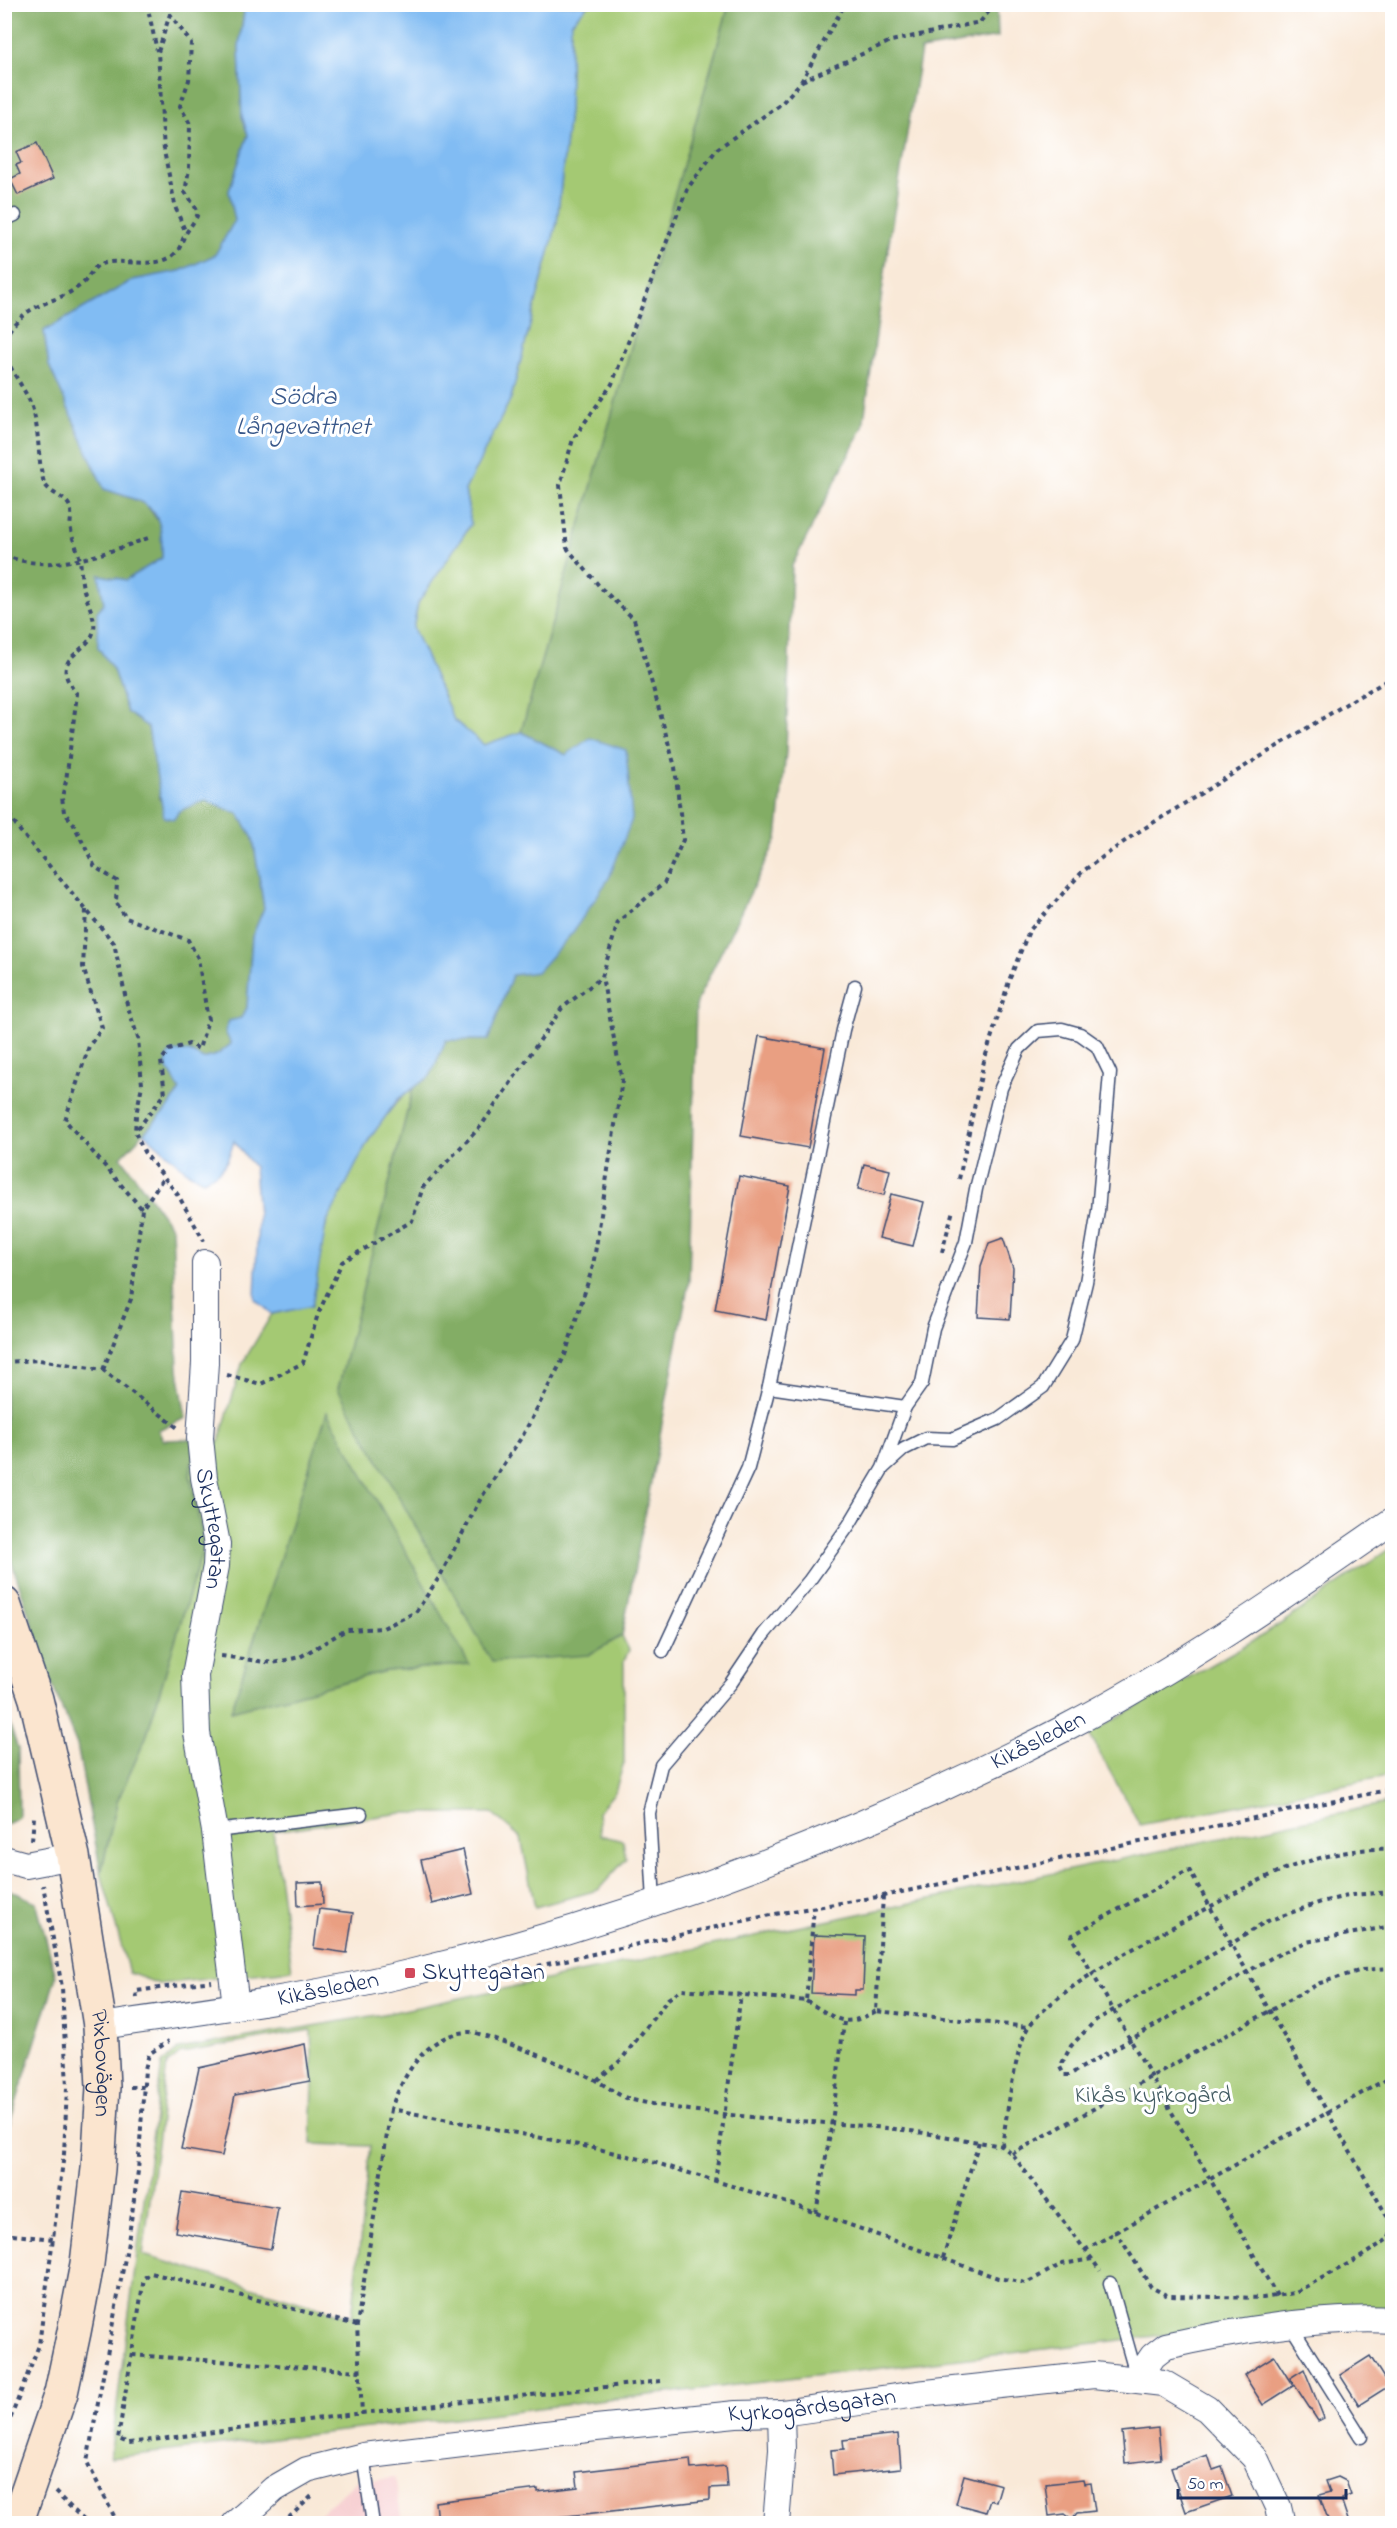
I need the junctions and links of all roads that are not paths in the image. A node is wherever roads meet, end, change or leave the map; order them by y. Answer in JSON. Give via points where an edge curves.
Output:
{"nodes":[{"id":1,"x":855,"y":986,"type":"dead end"},
{"id":2,"x":206,"y":1263,"type":"road end"},
{"id":3,"x":769,"y":1387,"type":"junction"},
{"id":4,"x":905,"y":1407,"type":"junction"},
{"id":5,"x":883,"y":1468,"type":"junction"},
{"id":6,"x":1392,"y":1521,"type":"edge"},
{"id":7,"x":4,"y":1604,"type":"edge"},
{"id":8,"x":663,"y":1651,"type":"dead end"},
{"id":9,"x":361,"y":1814,"type":"dead end"},
{"id":10,"x":214,"y":1831,"type":"junction"},
{"id":11,"x":74,"y":1856,"type":"junction"},
{"id":12,"x":4,"y":1859,"type":"edge"},
{"id":13,"x":654,"y":1902,"type":"junction"},
{"id":14,"x":236,"y":2006,"type":"junction"},
{"id":15,"x":100,"y":2026,"type":"junction"},
{"id":16,"x":1110,"y":2283,"type":"road end"},
{"id":17,"x":1392,"y":2320,"type":"edge"},
{"id":18,"x":1291,"y":2326,"type":"junction"},
{"id":19,"x":1137,"y":2379,"type":"junction"},
{"id":20,"x":781,"y":2413,"type":"junction"},
{"id":21,"x":1362,"y":2437,"type":"dead end"},
{"id":22,"x":363,"y":2456,"type":"junction"},
{"id":23,"x":16,"y":2523,"type":"edge"},
{"id":24,"x":235,"y":2523,"type":"edge"},
{"id":25,"x":374,"y":2523,"type":"edge"},
{"id":26,"x":776,"y":2523,"type":"edge"},
{"id":27,"x":1282,"y":2523,"type":"edge"}],
"edges":[{"from":1,"to":3,"type":"lane"},
{"from":2,"to":10,"type":"street","name":"Skyttegatan","via":[[201,1425],[204,1478],[217,1544],[195,1675],[197,1733]]},
{"from":3,"to":4,"type":"lane"},
{"from":3,"to":8,"type":"lane","via":[[748,1468]]},
{"from":4,"to":5,"type":"lane"},
{"from":4,"to":5,"type":"lane","via":[[922,1383],[933,1328],[966,1242],[1001,1088],[1019,1049],[1038,1031],[1062,1029],[1080,1034],[1097,1046],[1110,1073],[1098,1212],[1072,1340],[1042,1387],[998,1419],[952,1439],[926,1438],[904,1449]]},
{"from":5,"to":13,"type":"lane","via":[[809,1581],[764,1634],[731,1683],[661,1765],[649,1814]]},
{"from":6,"to":13,"type":"street","name":"Kikåsleden","via":[[1268,1606],[1067,1727],[809,1847]]},
{"from":7,"to":11,"type":"street","name":"Pixbovägen","via":[[36,1699]]},
{"from":9,"to":10,"type":"lane"},
{"from":10,"to":14,"type":"street","name":"Skyttegatan"},
{"from":11,"to":12,"type":"street","via":[[26,1865]]},
{"from":11,"to":15,"type":"street","name":"Pixbovägen"},
{"from":13,"to":14,"type":"street","name":"Kikåsleden","via":[[410,1973]]},
{"from":14,"to":15,"type":"street","name":"Kikåsleden"},
{"from":15,"to":23,"type":"street","name":"Pixbovägen","via":[[102,2099],[87,2264],[61,2393]]},
{"from":16,"to":19,"type":"lane"},
{"from":17,"to":18,"type":"street"},
{"from":18,"to":19,"type":"street","via":[[1166,2346],[1153,2356]]},
{"from":18,"to":21,"type":"lane"},
{"from":19,"to":20,"type":"street","name":"Kyrkogårdsgatan","via":[[1094,2375]]},
{"from":19,"to":27,"type":"street","name":"Kyrkogårdsgatan","via":[[1163,2383],[1207,2409],[1254,2458]]},
{"from":20,"to":22,"type":"street","name":"Kyrkogårdsgatan","via":[[596,2428]]},
{"from":20,"to":26,"type":"street"},
{"from":22,"to":24,"type":"street","name":"Kyrkogårdsgatan","via":[[307,2470],[274,2489]]},
{"from":22,"to":25,"type":"lane"}]}
